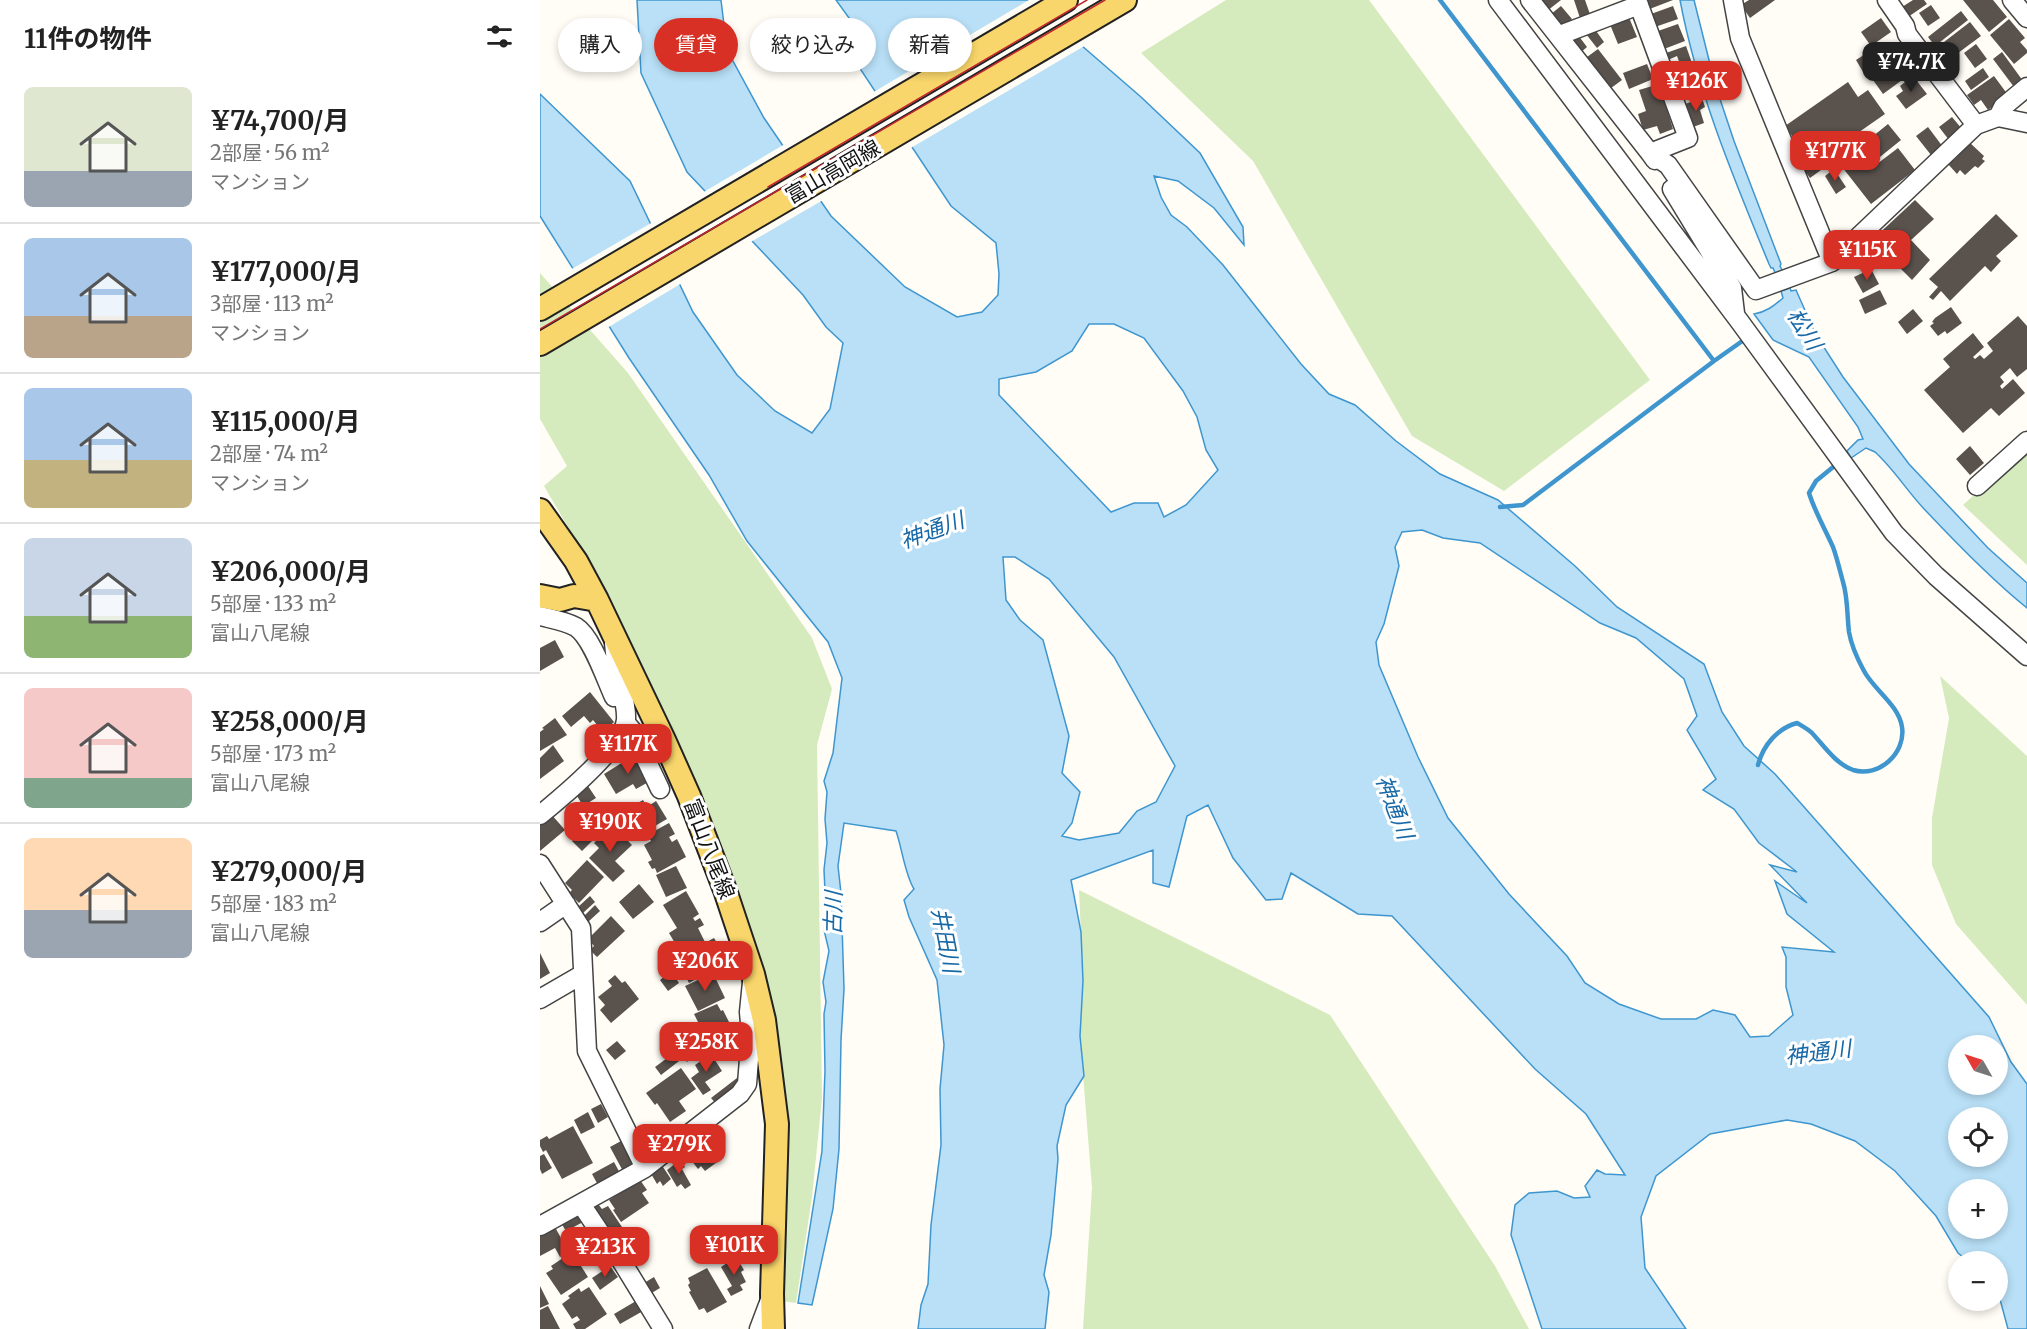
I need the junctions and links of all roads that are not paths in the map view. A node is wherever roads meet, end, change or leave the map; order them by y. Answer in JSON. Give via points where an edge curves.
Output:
{"nodes":[{"id":1,"x":1066,"y":0,"type":"edge"},
{"id":2,"x":1125,"y":0,"type":"edge"},
{"id":3,"x":1498,"y":0,"type":"edge"},
{"id":4,"x":1530,"y":0,"type":"edge"},
{"id":5,"x":1733,"y":0,"type":"edge"},
{"id":6,"x":1887,"y":0,"type":"edge"},
{"id":7,"x":2013,"y":0,"type":"edge"},
{"id":8,"x":1638,"y":3,"type":"edge"},
{"id":9,"x":2027,"y":18,"type":"edge"},
{"id":10,"x":1560,"y":35,"type":"junction"},
{"id":11,"x":2027,"y":87,"type":"edge"},
{"id":12,"x":1998,"y":117,"type":"junction"},
{"id":13,"x":2027,"y":123,"type":"edge"},
{"id":14,"x":1976,"y":125,"type":"junction"},
{"id":15,"x":1650,"y":153,"type":"junction"},
{"id":16,"x":1832,"y":262,"type":"junction"},
{"id":17,"x":540,"y":309,"type":"edge"},
{"id":18,"x":1736,"y":316,"type":"junction"},
{"id":19,"x":540,"y":344,"type":"edge"},
{"id":20,"x":2027,"y":441,"type":"edge"},
{"id":21,"x":1977,"y":486,"type":"dead end"},
{"id":22,"x":540,"y":510,"type":"edge"},
{"id":23,"x":540,"y":596,"type":"edge"},
{"id":24,"x":597,"y":600,"type":"junction"},
{"id":25,"x":540,"y":616,"type":"edge"},
{"id":26,"x":613,"y":633,"type":"junction"},
{"id":27,"x":2027,"y":656,"type":"edge"},
{"id":28,"x":626,"y":718,"type":"junction"},
{"id":29,"x":660,"y":789,"type":"dead end"},
{"id":30,"x":540,"y":815,"type":"edge"},
{"id":31,"x":540,"y":864,"type":"edge"},
{"id":32,"x":566,"y":904,"type":"junction"},
{"id":33,"x":540,"y":922,"type":"edge"},
{"id":34,"x":583,"y":974,"type":"junction"},
{"id":35,"x":753,"y":974,"type":"junction"},
{"id":36,"x":540,"y":999,"type":"edge"},
{"id":37,"x":645,"y":1168,"type":"junction"},
{"id":38,"x":580,"y":1204,"type":"junction"},
{"id":39,"x":540,"y":1226,"type":"edge"},
{"id":40,"x":772,"y":1294,"type":"junction"},
{"id":41,"x":663,"y":1329,"type":"edge"},
{"id":42,"x":759,"y":1329,"type":"edge"},
{"id":43,"x":773,"y":1329,"type":"edge"}],
"edges":[{"from":1,"to":17,"type":"main road","name":"富山高岡線"},
{"from":2,"to":19,"type":"main road","name":"富山高岡線"},
{"from":3,"to":18,"type":"street"},
{"from":4,"to":10,"type":"street"},
{"from":5,"to":16,"type":"street","via":[[1740,38]]},
{"from":6,"to":14,"type":"street","via":[[1907,34]]},
{"from":7,"to":9,"type":"street"},
{"from":8,"to":10,"type":"street"},
{"from":8,"to":15,"type":"street","via":[[1688,138]]},
{"from":10,"to":15,"type":"street"},
{"from":11,"to":12,"type":"street","via":[[2003,107]]},
{"from":12,"to":13,"type":"street"},
{"from":12,"to":14,"type":"street"},
{"from":14,"to":16,"type":"street"},
{"from":15,"to":16,"type":"street","via":[[1668,165],[1756,290]]},
{"from":15,"to":18,"type":"street","via":[[1732,288]]},
{"from":18,"to":27,"type":"street","via":[[1894,533],[1936,576]]},
{"from":20,"to":21,"type":"street"},
{"from":22,"to":24,"type":"main road","name":"富山八尾線","via":[[576,561]]},
{"from":23,"to":24,"type":"main road"},
{"from":24,"to":26,"type":"main road","name":"富山八尾線"},
{"from":25,"to":28,"type":"street","via":[[579,628]]},
{"from":26,"to":28,"type":"street"},
{"from":26,"to":35,"type":"main road","name":"富山八尾線","via":[[689,796]]},
{"from":28,"to":29,"type":"street"},
{"from":28,"to":30,"type":"street","via":[[612,747]]},
{"from":31,"to":32,"type":"street"},
{"from":32,"to":33,"type":"street"},
{"from":32,"to":34,"type":"street","via":[[581,928]]},
{"from":34,"to":36,"type":"street"},
{"from":34,"to":37,"type":"street","via":[[587,1051]]},
{"from":35,"to":37,"type":"street","via":[[747,1084],[740,1094]]},
{"from":35,"to":40,"type":"main road","name":"富山八尾線","via":[[764,1020],[777,1124]]},
{"from":37,"to":38,"type":"street"},
{"from":38,"to":39,"type":"street"},
{"from":38,"to":41,"type":"street","via":[[619,1257]]},
{"from":40,"to":42,"type":"street"},
{"from":40,"to":43,"type":"main road","name":"富山八尾線"}]}
